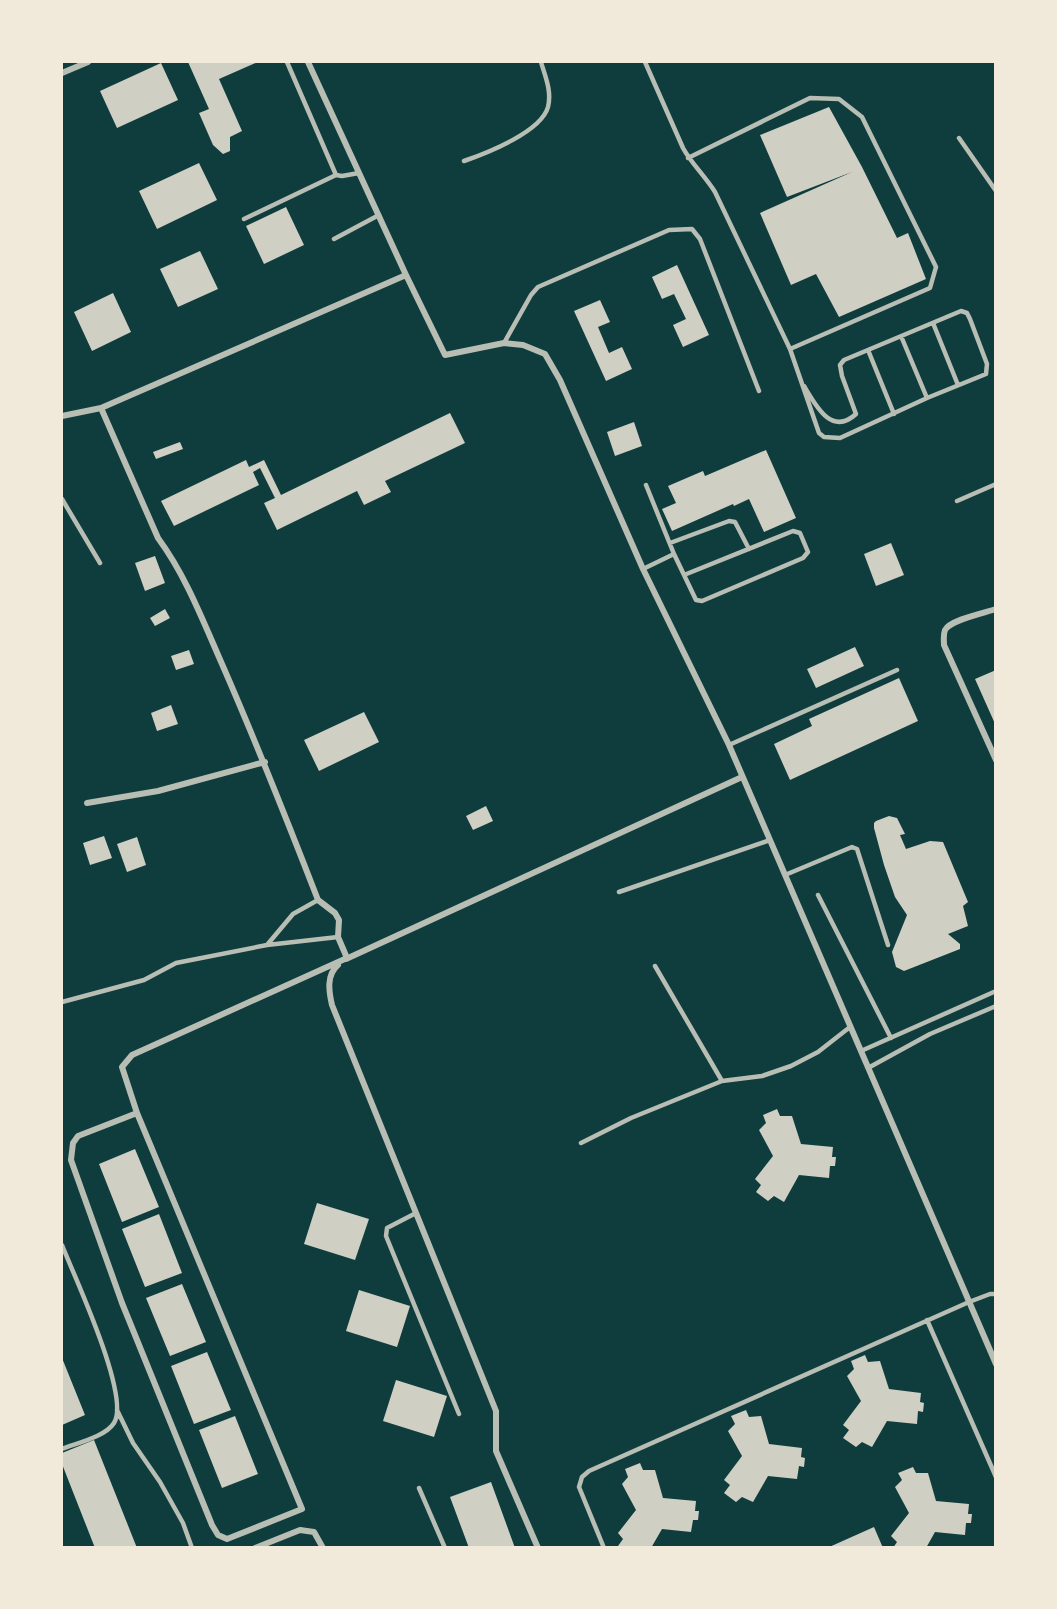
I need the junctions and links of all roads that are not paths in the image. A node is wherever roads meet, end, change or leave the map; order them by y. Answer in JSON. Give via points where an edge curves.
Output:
{"nodes":[{"id":1,"x":88,"y":62,"type":"edge"},
{"id":2,"x":287,"y":62,"type":"edge"},
{"id":3,"x":308,"y":62,"type":"edge"},
{"id":4,"x":541,"y":62,"type":"edge"},
{"id":5,"x":645,"y":62,"type":"edge"},
{"id":6,"x":62,"y":73,"type":"edge"},
{"id":7,"x":959,"y":138,"type":"dead end"},
{"id":8,"x":688,"y":158,"type":"junction"},
{"id":9,"x":464,"y":161,"type":"dead end"},
{"id":10,"x":359,"y":174,"type":"junction"},
{"id":11,"x":336,"y":175,"type":"junction"},
{"id":12,"x":996,"y":191,"type":"edge"},
{"id":13,"x":379,"y":215,"type":"junction"},
{"id":14,"x":244,"y":219,"type":"dead end"},
{"id":15,"x":334,"y":239,"type":"dead end"},
{"id":16,"x":406,"y":276,"type":"junction"},
{"id":17,"x":933,"y":322,"type":"junction"},
{"id":18,"x":901,"y":336,"type":"junction"},
{"id":19,"x":504,"y":343,"type":"junction"},
{"id":20,"x":790,"y":349,"type":"junction"},
{"id":21,"x":868,"y":350,"type":"junction"},
{"id":22,"x":958,"y":385,"type":"junction"},
{"id":23,"x":804,"y":386,"type":"junction"},
{"id":24,"x":759,"y":392,"type":"dead end"},
{"id":25,"x":927,"y":398,"type":"junction"},
{"id":26,"x":101,"y":408,"type":"junction"},
{"id":27,"x":894,"y":414,"type":"junction"},
{"id":28,"x":62,"y":416,"type":"edge"},
{"id":29,"x":996,"y":484,"type":"edge"},
{"id":30,"x":646,"y":485,"type":"dead end"},
{"id":31,"x":62,"y":499,"type":"edge"},
{"id":32,"x":957,"y":501,"type":"dead end"},
{"id":33,"x":670,"y":543,"type":"junction"},
{"id":34,"x":749,"y":549,"type":"junction"},
{"id":35,"x":674,"y":554,"type":"junction"},
{"id":36,"x":100,"y":563,"type":"dead end"},
{"id":37,"x":643,"y":569,"type":"junction"},
{"id":38,"x":684,"y":575,"type":"junction"},
{"id":39,"x":996,"y":609,"type":"edge"},
{"id":40,"x":897,"y":670,"type":"dead end"},
{"id":41,"x":729,"y":746,"type":"junction"},
{"id":42,"x":996,"y":760,"type":"edge"},
{"id":43,"x":265,"y":762,"type":"junction"},
{"id":44,"x":742,"y":777,"type":"junction"},
{"id":45,"x":87,"y":803,"type":"dead end"},
{"id":46,"x":770,"y":840,"type":"junction"},
{"id":47,"x":785,"y":875,"type":"junction"},
{"id":48,"x":619,"y":892,"type":"dead end"},
{"id":49,"x":818,"y":895,"type":"dead end"},
{"id":50,"x":318,"y":900,"type":"junction"},
{"id":51,"x":338,"y":938,"type":"junction"},
{"id":52,"x":267,"y":945,"type":"junction"},
{"id":53,"x":888,"y":945,"type":"dead end"},
{"id":54,"x":347,"y":958,"type":"junction"},
{"id":55,"x":655,"y":966,"type":"dead end"},
{"id":56,"x":996,"y":992,"type":"edge"},
{"id":57,"x":62,"y":1002,"type":"edge"},
{"id":58,"x":996,"y":1006,"type":"edge"},
{"id":59,"x":850,"y":1027,"type":"junction"},
{"id":60,"x":891,"y":1038,"type":"junction"},
{"id":61,"x":861,"y":1051,"type":"junction"},
{"id":62,"x":868,"y":1068,"type":"junction"},
{"id":63,"x":722,"y":1081,"type":"junction"},
{"id":64,"x":137,"y":1113,"type":"junction"},
{"id":65,"x":581,"y":1143,"type":"dead end"},
{"id":66,"x":416,"y":1213,"type":"junction"},
{"id":67,"x":62,"y":1245,"type":"edge"},
{"id":68,"x":996,"y":1294,"type":"edge"},
{"id":69,"x":969,"y":1302,"type":"junction"},
{"id":70,"x":927,"y":1320,"type":"junction"},
{"id":71,"x":996,"y":1364,"type":"edge"},
{"id":72,"x":117,"y":1410,"type":"junction"},
{"id":73,"x":459,"y":1414,"type":"dead end"},
{"id":74,"x":62,"y":1449,"type":"edge"},
{"id":75,"x":996,"y":1477,"type":"edge"},
{"id":76,"x":419,"y":1488,"type":"dead end"},
{"id":77,"x":192,"y":1548,"type":"edge"},
{"id":78,"x":255,"y":1548,"type":"edge"},
{"id":79,"x":323,"y":1548,"type":"edge"},
{"id":80,"x":445,"y":1548,"type":"edge"},
{"id":81,"x":538,"y":1548,"type":"edge"},
{"id":82,"x":604,"y":1548,"type":"edge"}],
"edges":[{"from":1,"to":6,"type":"street"},
{"from":2,"to":11,"type":"lane"},
{"from":3,"to":10,"type":"street"},
{"from":4,"to":9,"type":"lane","via":[[549,89],[548,109],[528,133]]},
{"from":5,"to":8,"type":"lane"},
{"from":7,"to":12,"type":"lane"},
{"from":8,"to":20,"type":"lane","via":[[716,192]]},
{"from":8,"to":20,"type":"lane","via":[[810,98],[840,99],[862,117],[936,267],[930,288]]},
{"from":10,"to":11,"type":"lane"},
{"from":10,"to":13,"type":"street"},
{"from":11,"to":14,"type":"lane"},
{"from":13,"to":15,"type":"lane"},
{"from":13,"to":16,"type":"street"},
{"from":16,"to":19,"type":"street","via":[[445,355]]},
{"from":16,"to":26,"type":"street"},
{"from":17,"to":18,"type":"lane"},
{"from":17,"to":22,"type":"lane"},
{"from":17,"to":22,"type":"lane","via":[[962,311],[970,319],[987,364],[986,374]]},
{"from":18,"to":21,"type":"lane"},
{"from":18,"to":25,"type":"lane"},
{"from":19,"to":24,"type":"lane","via":[[538,287],[669,230],[692,229],[700,239]]},
{"from":19,"to":37,"type":"street","via":[[545,354]]},
{"from":20,"to":23,"type":"lane"},
{"from":21,"to":23,"type":"lane","via":[[840,364],[856,414],[851,419],[838,422],[823,416]]},
{"from":21,"to":27,"type":"lane"},
{"from":22,"to":25,"type":"lane"},
{"from":23,"to":27,"type":"lane","via":[[819,433],[824,436],[840,438]]},
{"from":25,"to":27,"type":"lane"},
{"from":26,"to":28,"type":"street"},
{"from":26,"to":43,"type":"street","via":[[158,538],[189,590]]},
{"from":29,"to":32,"type":"lane"},
{"from":30,"to":33,"type":"lane"},
{"from":31,"to":36,"type":"lane"},
{"from":33,"to":34,"type":"lane","via":[[729,521],[735,522]]},
{"from":33,"to":35,"type":"lane"},
{"from":34,"to":38,"type":"lane"},
{"from":34,"to":38,"type":"lane","via":[[793,531],[800,532],[808,552],[804,558],[702,602],[696,600]]},
{"from":35,"to":37,"type":"lane"},
{"from":35,"to":38,"type":"lane"},
{"from":37,"to":41,"type":"street"},
{"from":39,"to":42,"type":"street","via":[[950,624],[943,637]]},
{"from":40,"to":41,"type":"lane"},
{"from":41,"to":44,"type":"street"},
{"from":43,"to":45,"type":"street","via":[[158,791]]},
{"from":43,"to":50,"type":"street"},
{"from":44,"to":46,"type":"street"},
{"from":44,"to":54,"type":"street"},
{"from":46,"to":47,"type":"street"},
{"from":46,"to":48,"type":"lane"},
{"from":47,"to":53,"type":"lane","via":[[857,849]]},
{"from":47,"to":59,"type":"street"},
{"from":49,"to":60,"type":"lane"},
{"from":50,"to":51,"type":"street","via":[[339,920]]},
{"from":50,"to":52,"type":"lane","via":[[293,914]]},
{"from":51,"to":52,"type":"lane"},
{"from":51,"to":54,"type":"street"},
{"from":52,"to":57,"type":"lane","via":[[176,963],[144,980]]},
{"from":54,"to":64,"type":"street","via":[[132,1055],[122,1067]]},
{"from":54,"to":66,"type":"street","via":[[334,968],[329,992]]},
{"from":55,"to":63,"type":"lane"},
{"from":56,"to":60,"type":"lane"},
{"from":58,"to":62,"type":"lane","via":[[930,1034]]},
{"from":59,"to":61,"type":"street"},
{"from":59,"to":63,"type":"lane","via":[[818,1052],[790,1066],[762,1076]]},
{"from":60,"to":61,"type":"lane"},
{"from":61,"to":62,"type":"street"},
{"from":62,"to":69,"type":"street"},
{"from":63,"to":65,"type":"lane"},
{"from":64,"to":64,"type":"street","via":[[302,1509],[227,1539],[218,1535],[212,1525],[122,1303],[71,1160],[78,1136]]},
{"from":66,"to":73,"type":"lane","via":[[387,1228],[386,1236]]},
{"from":66,"to":81,"type":"street","via":[[496,1411],[496,1451]]},
{"from":67,"to":72,"type":"lane","via":[[100,1337],[115,1386]]},
{"from":68,"to":69,"type":"lane"},
{"from":69,"to":70,"type":"lane"},
{"from":69,"to":71,"type":"street"},
{"from":70,"to":75,"type":"lane"},
{"from":70,"to":82,"type":"lane","via":[[589,1471],[579,1487]]},
{"from":72,"to":74,"type":"lane","via":[[116,1421],[108,1431]]},
{"from":72,"to":77,"type":"lane","via":[[183,1523]]},
{"from":76,"to":80,"type":"lane"},
{"from":78,"to":79,"type":"street","via":[[307,1530],[314,1532]]}]}
